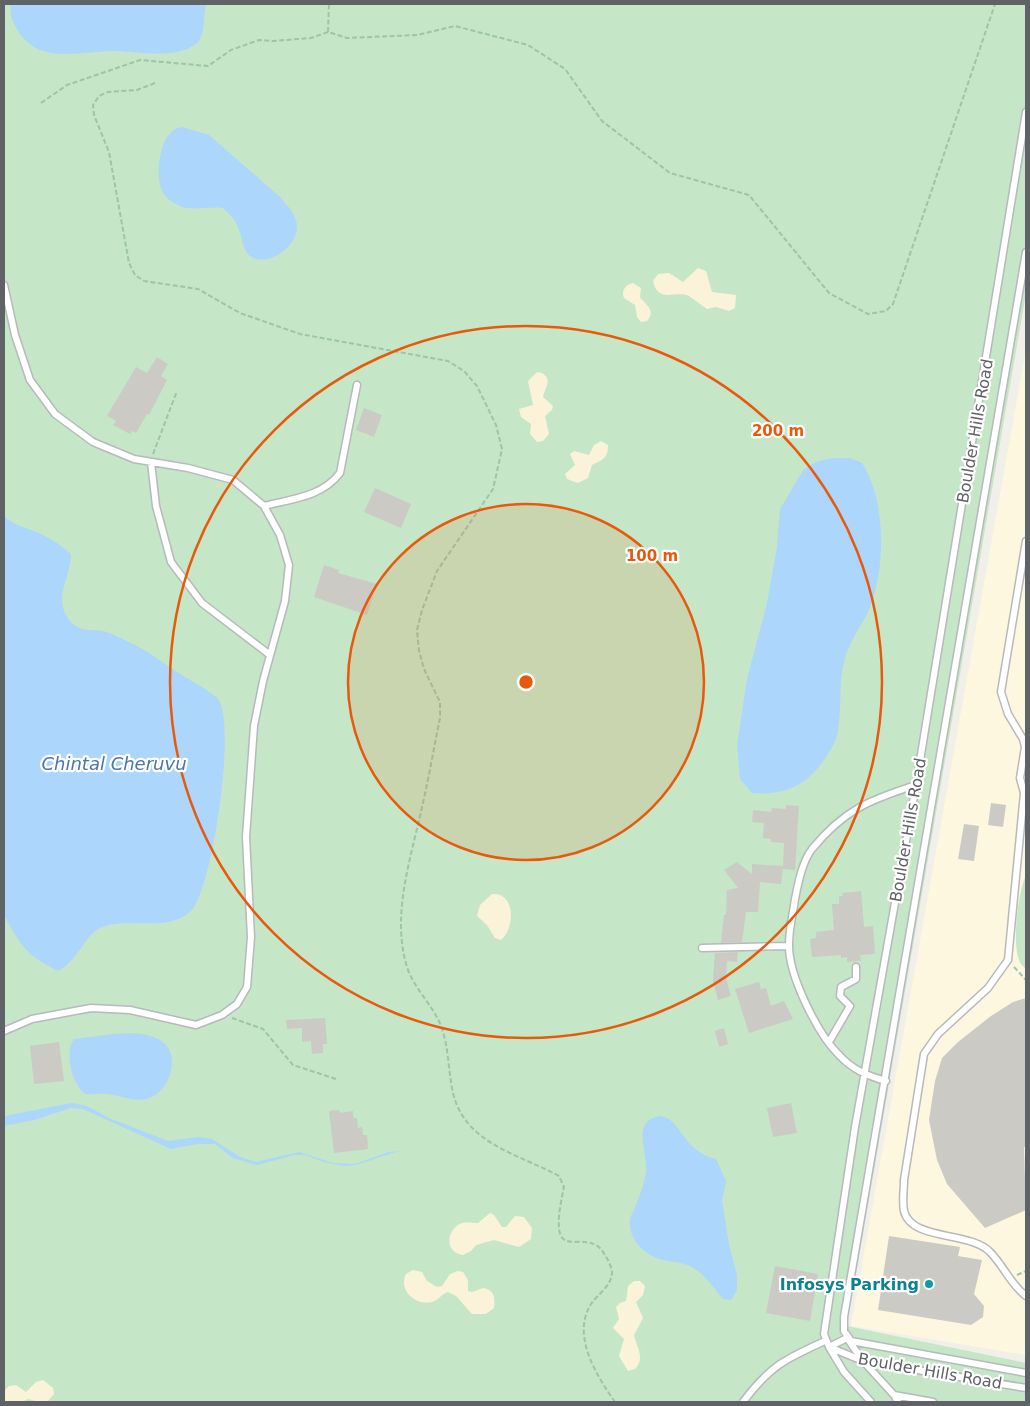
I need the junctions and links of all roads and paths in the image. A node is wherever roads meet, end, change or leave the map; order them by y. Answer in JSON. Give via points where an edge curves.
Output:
{"nodes":[{"id":1,"x":329,"y":4,"type":"edge"},
{"id":2,"x":995,"y":4,"type":"edge"},
{"id":3,"x":328,"y":32,"type":"junction"},
{"id":4,"x":155,"y":83,"type":"dead end"},
{"id":5,"x":41,"y":103,"type":"dead end"},
{"id":6,"x":1026,"y":112,"type":"edge"},
{"id":7,"x":1026,"y":252,"type":"edge"},
{"id":8,"x":4,"y":285,"type":"edge"},
{"id":9,"x":357,"y":385,"type":"dead end"},
{"id":10,"x":177,"y":391,"type":"dead end"},
{"id":11,"x":151,"y":462,"type":"junction"},
{"id":12,"x":264,"y":506,"type":"junction"},
{"id":13,"x":1026,"y":541,"type":"edge"},
{"id":14,"x":270,"y":655,"type":"junction"},
{"id":15,"x":916,"y":785,"type":"junction"},
{"id":16,"x":1025,"y":793,"type":"edge"},
{"id":17,"x":789,"y":946,"type":"junction"},
{"id":18,"x":702,"y":948,"type":"dead end"},
{"id":19,"x":1008,"y":960,"type":"junction"},
{"id":20,"x":856,"y":967,"type":"dead end"},
{"id":21,"x":1026,"y":980,"type":"edge"},
{"id":22,"x":222,"y":1015,"type":"junction"},
{"id":23,"x":4,"y":1031,"type":"edge"},
{"id":24,"x":829,"y":1042,"type":"junction"},
{"id":25,"x":864,"y":1075,"type":"junction"},
{"id":26,"x":336,"y":1079,"type":"dead end"},
{"id":27,"x":886,"y":1081,"type":"junction"},
{"id":28,"x":1026,"y":1296,"type":"edge"},
{"id":29,"x":847,"y":1338,"type":"junction"},
{"id":30,"x":827,"y":1344,"type":"junction"},
{"id":31,"x":864,"y":1361,"type":"junction"},
{"id":32,"x":1026,"y":1373,"type":"edge"},
{"id":33,"x":1026,"y":1388,"type":"edge"},
{"id":34,"x":894,"y":1395,"type":"junction"},
{"id":35,"x":615,"y":1402,"type":"edge"},
{"id":36,"x":743,"y":1402,"type":"edge"},
{"id":37,"x":871,"y":1402,"type":"edge"},
{"id":38,"x":898,"y":1402,"type":"edge"},
{"id":39,"x":930,"y":1402,"type":"edge"}],
"edges":[{"from":1,"to":3,"type":"path"},
{"from":2,"to":3,"type":"path","via":[[893,304],[886,310],[868,314],[829,293],[749,195],[670,173],[602,121],[565,69],[528,45],[456,26],[417,35],[347,38]]},
{"from":3,"to":5,"type":"path","via":[[312,38],[260,40],[231,50],[208,66],[140,60],[67,85]]},
{"from":4,"to":35,"type":"path","via":[[137,90],[108,92],[98,96],[93,106],[109,152],[129,263],[135,275],[144,281],[198,289],[240,313],[300,334],[448,361],[464,370],[477,386],[496,425],[502,449],[493,489],[437,571],[418,630],[424,669],[440,702],[440,718],[408,867],[401,924],[402,946],[408,969],[436,1012],[443,1029],[453,1092],[460,1114],[489,1142],[558,1176],[564,1186],[557,1218],[562,1238],[570,1242],[590,1243],[603,1252],[610,1264],[610,1280],[590,1305],[584,1336],[589,1356]]},
{"from":6,"to":15,"type":"lane","name":"Boulder Hills Road"},
{"from":7,"to":27,"type":"lane","name":"Boulder Hills Road"},
{"from":8,"to":11,"type":"lane","via":[[30,380],[54,414],[93,442],[134,459]]},
{"from":9,"to":12,"type":"lane","via":[[340,473],[319,492]]},
{"from":10,"to":11,"type":"path"},
{"from":11,"to":12,"type":"lane","via":[[233,480]]},
{"from":11,"to":14,"type":"lane","via":[[156,506],[171,562],[202,603]]},
{"from":12,"to":14,"type":"lane","via":[[280,535],[289,565],[285,601]]},
{"from":13,"to":16,"type":"lane","via":[[1001,692],[1008,714],[1023,739],[1025,748],[1020,778]]},
{"from":14,"to":22,"type":"lane","via":[[254,726],[246,837],[251,937],[247,987],[237,1004]]},
{"from":15,"to":17,"type":"lane","via":[[879,797],[846,814],[810,851],[798,882]]},
{"from":15,"to":25,"type":"lane","name":"Boulder Hills Road"},
{"from":16,"to":19,"type":"lane"},
{"from":17,"to":18,"type":"lane"},
{"from":17,"to":24,"type":"lane","via":[[800,995]]},
{"from":19,"to":21,"type":"path"},
{"from":19,"to":28,"type":"lane","via":[[988,988],[938,1034],[924,1054],[904,1180],[904,1212],[916,1227],[966,1239],[990,1251],[1017,1290]]},
{"from":20,"to":24,"type":"lane","via":[[856,979],[841,987],[840,996],[850,1006]]},
{"from":22,"to":23,"type":"lane","via":[[196,1025],[130,1010],[91,1008],[32,1019]]},
{"from":22,"to":26,"type":"path","via":[[263,1029],[293,1064]]},
{"from":24,"to":25,"type":"lane","via":[[840,1056]]},
{"from":25,"to":27,"type":"lane"},
{"from":25,"to":30,"type":"lane","name":"Boulder Hills Road","via":[[831,1276],[824,1328]]},
{"from":27,"to":29,"type":"lane","name":"Boulder Hills Road","via":[[845,1303],[844,1331]]},
{"from":29,"to":30,"type":"lane"},
{"from":29,"to":31,"type":"lane"},
{"from":29,"to":32,"type":"lane","name":"Boulder Hills Road"},
{"from":30,"to":31,"type":"lane","name":"Boulder Hills Road"},
{"from":30,"to":36,"type":"lane","via":[[786,1358],[766,1374]]},
{"from":30,"to":37,"type":"lane","via":[[844,1372]]},
{"from":31,"to":33,"type":"lane","name":"Boulder Hills Road"},
{"from":31,"to":34,"type":"lane"},
{"from":34,"to":38,"type":"lane"},
{"from":34,"to":39,"type":"lane"}]}
